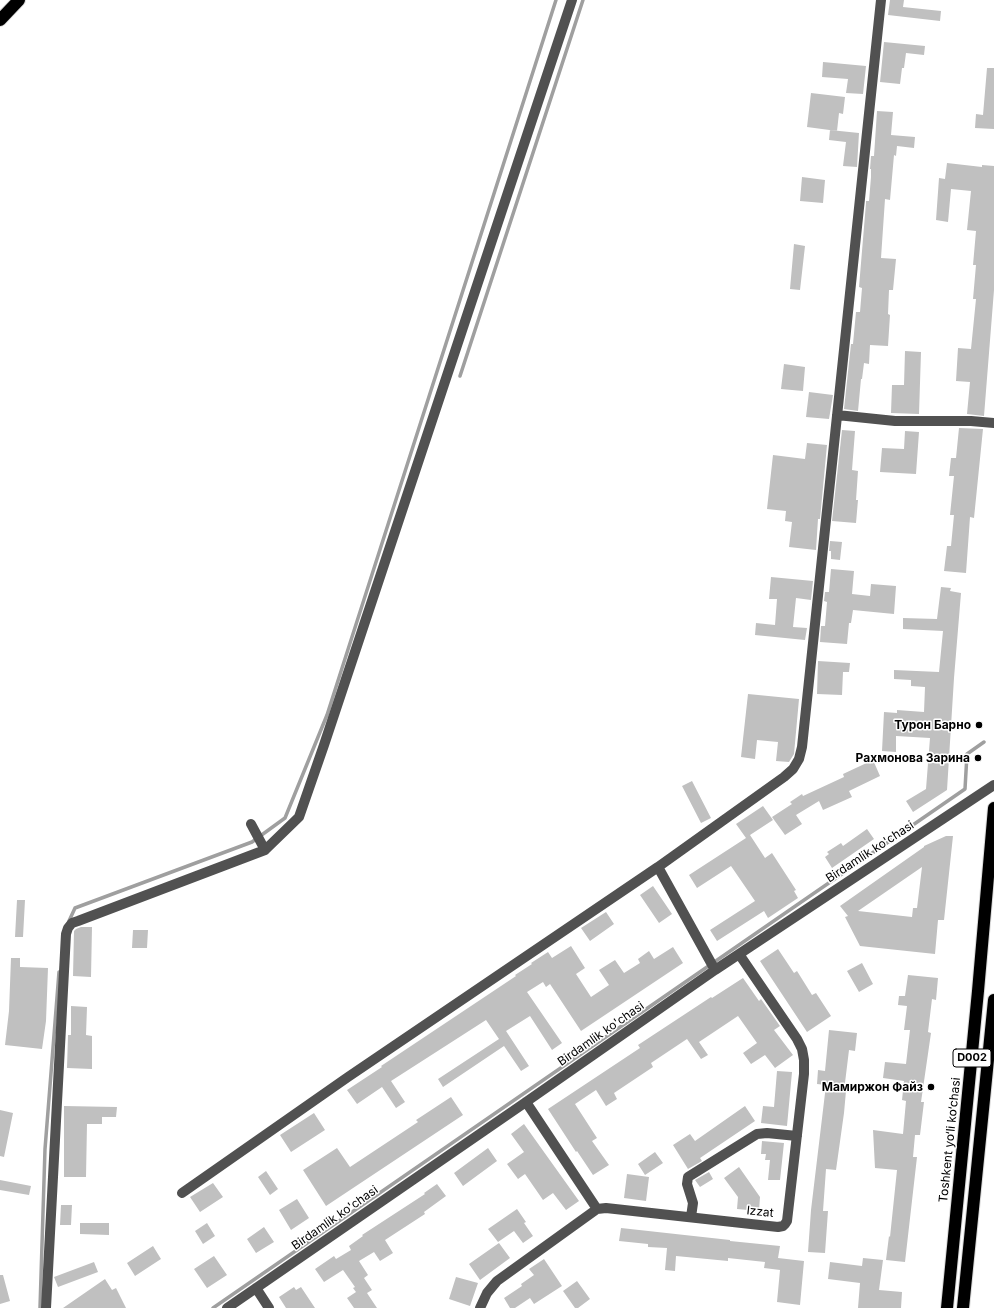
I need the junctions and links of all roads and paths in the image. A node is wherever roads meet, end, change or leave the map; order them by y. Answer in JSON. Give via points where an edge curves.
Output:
{"nodes":[{"id":1,"x":19,"y":0,"type":"edge"},
{"id":2,"x":572,"y":0,"type":"edge"},
{"id":3,"x":881,"y":0,"type":"edge"},
{"id":4,"x":0,"y":20,"type":"edge"},
{"id":5,"x":837,"y":416,"type":"junction"},
{"id":6,"x":994,"y":423,"type":"edge"},
{"id":7,"x":994,"y":785,"type":"edge"},
{"id":8,"x":994,"y":808,"type":"edge"},
{"id":9,"x":251,"y":824,"type":"dead end"},
{"id":10,"x":265,"y":850,"type":"junction"},
{"id":11,"x":658,"y":867,"type":"junction"},
{"id":12,"x":739,"y":954,"type":"junction"},
{"id":13,"x":716,"y":970,"type":"junction"},
{"id":14,"x":994,"y":1000,"type":"edge"},
{"id":15,"x":526,"y":1102,"type":"junction"},
{"id":16,"x":797,"y":1136,"type":"junction"},
{"id":17,"x":182,"y":1193,"type":"dead end"},
{"id":18,"x":596,"y":1209,"type":"junction"},
{"id":19,"x":691,"y":1217,"type":"junction"},
{"id":20,"x":256,"y":1288,"type":"junction"},
{"id":21,"x":46,"y":1308,"type":"edge"},
{"id":22,"x":227,"y":1308,"type":"edge"},
{"id":23,"x":269,"y":1308,"type":"edge"},
{"id":24,"x":480,"y":1308,"type":"edge"},
{"id":25,"x":947,"y":1308,"type":"edge"},
{"id":26,"x":963,"y":1308,"type":"edge"}],
"edges":[{"from":1,"to":4,"type":"highway"},
{"from":2,"to":10,"type":"street","via":[[299,817]]},
{"from":3,"to":5,"type":"street"},
{"from":5,"to":6,"type":"street"},
{"from":5,"to":11,"type":"street","via":[[799,759],[784,777]]},
{"from":7,"to":12,"type":"street","name":"Birdamlik ko'chasi"},
{"from":8,"to":25,"type":"highway","name":"Toshkent yo‘li ko‘chasi","number":"D002"},
{"from":9,"to":10,"type":"street"},
{"from":10,"to":21,"type":"street","via":[[72,923],[68,928]]},
{"from":11,"to":13,"type":"street"},
{"from":11,"to":17,"type":"street"},
{"from":12,"to":13,"type":"street","name":"Birdamlik ko'chasi"},
{"from":12,"to":16,"type":"street","name":"Izzat","via":[[802,1049],[804,1074]]},
{"from":13,"to":15,"type":"street","name":"Birdamlik ko'chasi"},
{"from":14,"to":26,"type":"highway","number":"D002"},
{"from":15,"to":18,"type":"street"},
{"from":15,"to":20,"type":"street","name":"Birdamlik ko'chasi"},
{"from":16,"to":19,"type":"street","via":[[757,1134],[688,1177],[687,1184],[693,1203]]},
{"from":16,"to":19,"type":"street","name":"Izzat","via":[[787,1220],[783,1226]]},
{"from":18,"to":19,"type":"street","name":"Izzat"},
{"from":18,"to":24,"type":"street","via":[[497,1281],[487,1293]]},
{"from":20,"to":22,"type":"street","name":"Birdamlik ko'chasi"},
{"from":20,"to":23,"type":"street"}]}
